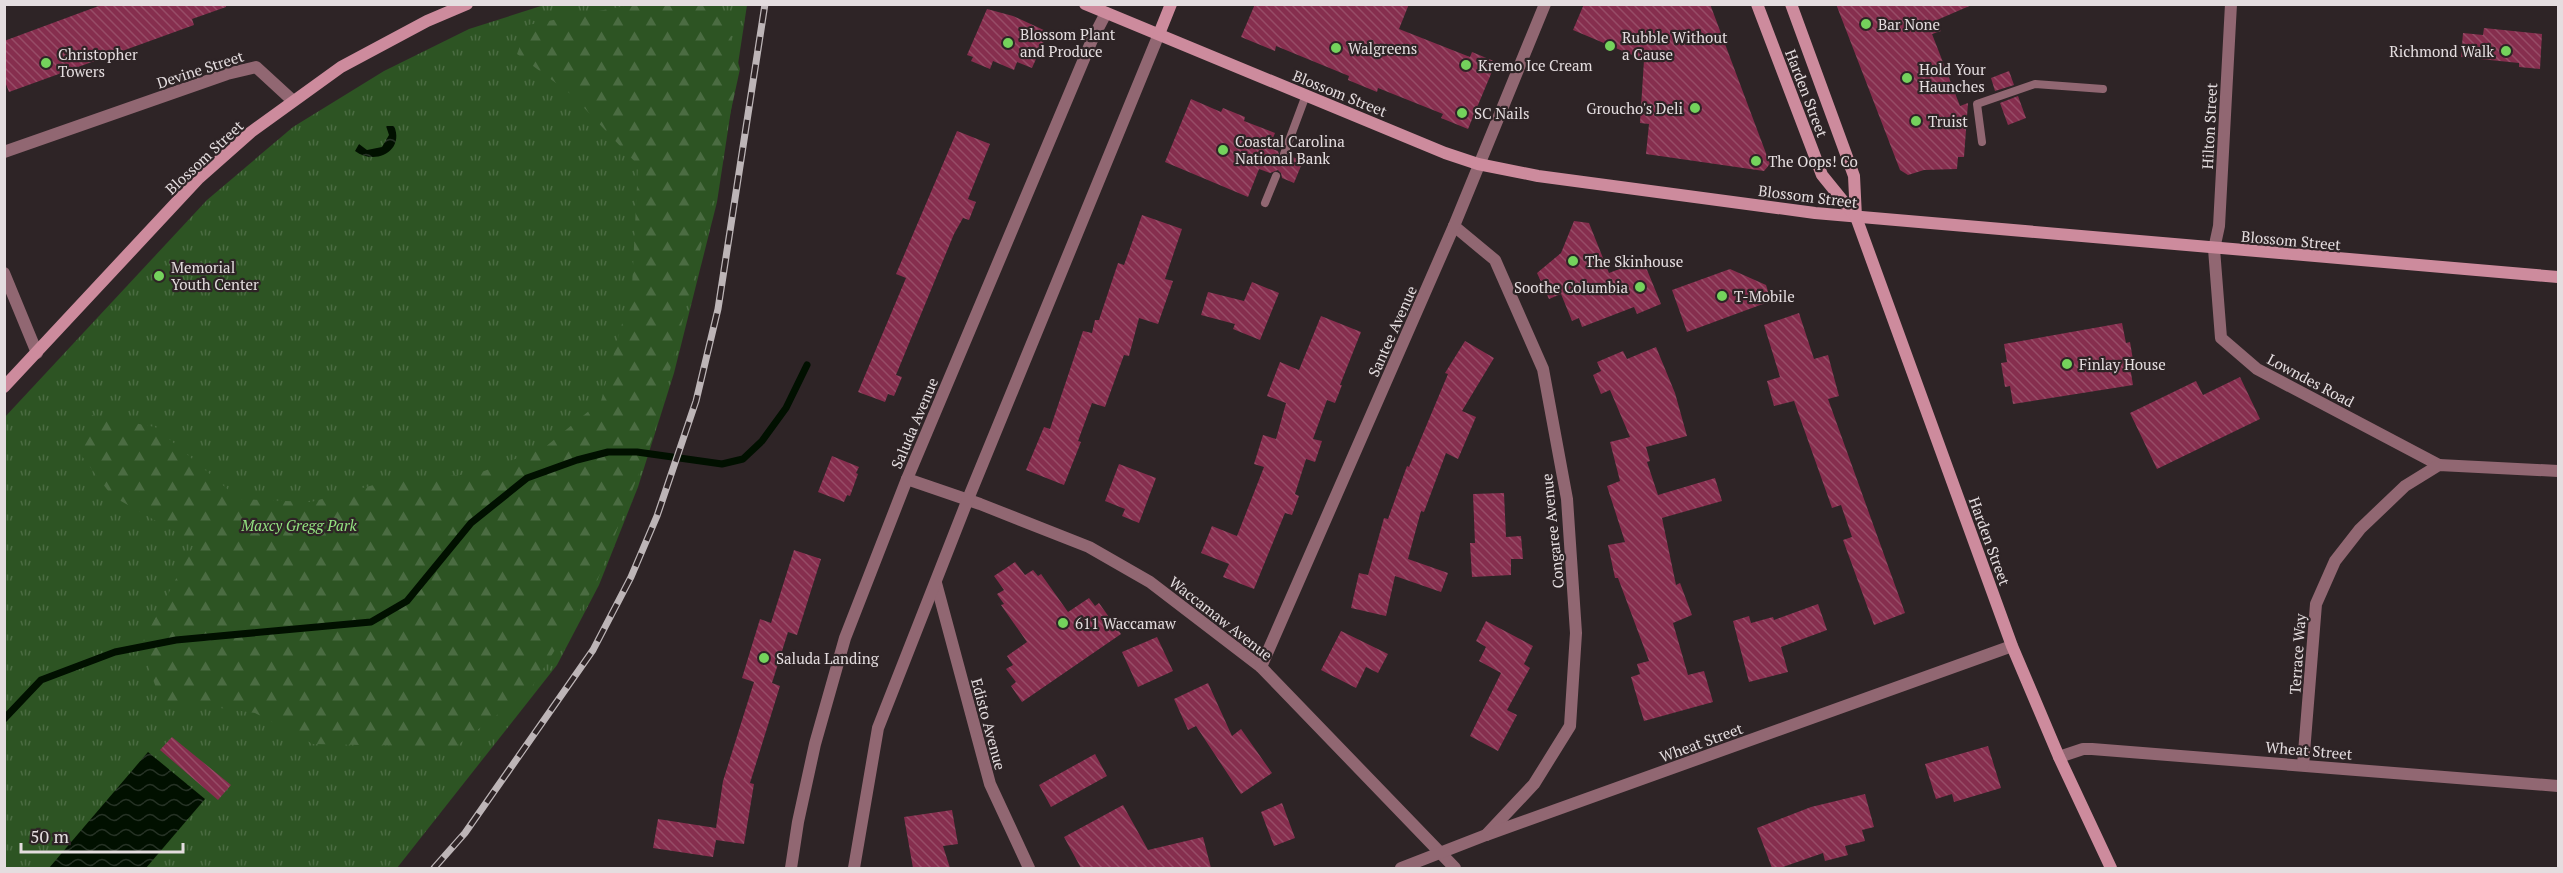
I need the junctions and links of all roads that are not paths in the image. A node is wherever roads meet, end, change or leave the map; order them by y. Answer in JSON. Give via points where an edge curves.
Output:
{"nodes":[{"id":1,"x":467,"y":4,"type":"edge"},
{"id":2,"x":1085,"y":4,"type":"edge"},
{"id":3,"x":1171,"y":4,"type":"edge"},
{"id":4,"x":1545,"y":4,"type":"edge"},
{"id":5,"x":1757,"y":4,"type":"edge"},
{"id":6,"x":1791,"y":4,"type":"edge"},
{"id":7,"x":2231,"y":4,"type":"edge"},
{"id":8,"x":1108,"y":9,"type":"edge"},
{"id":9,"x":1159,"y":34,"type":"junction"},
{"id":10,"x":2103,"y":89,"type":"dead end"},
{"id":11,"x":1306,"y":95,"type":"junction"},
{"id":12,"x":292,"y":100,"type":"junction"},
{"id":13,"x":1982,"y":142,"type":"dead end"},
{"id":14,"x":4,"y":152,"type":"edge"},
{"id":15,"x":1284,"y":154,"type":"dead end"},
{"id":16,"x":1478,"y":164,"type":"junction"},
{"id":17,"x":1276,"y":176,"type":"dead end"},
{"id":18,"x":1265,"y":203,"type":"dead end"},
{"id":19,"x":1856,"y":217,"type":"junction"},
{"id":20,"x":1454,"y":226,"type":"junction"},
{"id":21,"x":2214,"y":249,"type":"junction"},
{"id":22,"x":4,"y":273,"type":"edge"},
{"id":23,"x":2559,"y":277,"type":"edge"},
{"id":24,"x":37,"y":353,"type":"junction"},
{"id":25,"x":4,"y":387,"type":"edge"},
{"id":26,"x":2439,"y":465,"type":"junction"},
{"id":27,"x":2559,"y":471,"type":"edge"},
{"id":28,"x":907,"y":479,"type":"junction"},
{"id":29,"x":968,"y":500,"type":"junction"},
{"id":30,"x":936,"y":582,"type":"junction"},
{"id":31,"x":2012,"y":646,"type":"junction"},
{"id":32,"x":1262,"y":667,"type":"junction"},
{"id":33,"x":2059,"y":757,"type":"junction"},
{"id":34,"x":2303,"y":765,"type":"junction"},
{"id":35,"x":2559,"y":786,"type":"edge"},
{"id":36,"x":1486,"y":835,"type":"junction"},
{"id":37,"x":1440,"y":854,"type":"junction"},
{"id":38,"x":791,"y":868,"type":"edge"},
{"id":39,"x":854,"y":868,"type":"edge"},
{"id":40,"x":1029,"y":868,"type":"edge"},
{"id":41,"x":1401,"y":868,"type":"edge"},
{"id":42,"x":1455,"y":868,"type":"edge"},
{"id":43,"x":2111,"y":868,"type":"edge"}],
"edges":[{"from":1,"to":12,"type":"main road","name":"Blossom Street","via":[[351,62]]},
{"from":2,"to":8,"type":"main road","name":"Blossom Street"},
{"from":3,"to":9,"type":"main road"},
{"from":4,"to":16,"type":"street","name":"Santee Avenue"},
{"from":5,"to":19,"type":"main road","name":"Harden Street","via":[[1822,175]]},
{"from":6,"to":19,"type":"main road","name":"Harden Street","via":[[1854,176]]},
{"from":7,"to":21,"type":"street","name":"Hilton Street","via":[[2219,226]]},
{"from":8,"to":9,"type":"main road","name":"Blossom Street"},
{"from":8,"to":28,"type":"street","name":"Saluda Avenue"},
{"from":9,"to":11,"type":"main road","name":"Blossom Street"},
{"from":9,"to":29,"type":"street"},
{"from":10,"to":13,"type":"lane","via":[[2035,84],[1977,104]]},
{"from":11,"to":15,"type":"lane"},
{"from":11,"to":16,"type":"main road","name":"Blossom Street"},
{"from":12,"to":14,"type":"street","name":"Devine Street","via":[[256,67]]},
{"from":12,"to":24,"type":"main road","name":"Blossom Street","via":[[199,178]]},
{"from":16,"to":19,"type":"main road","name":"Blossom Street"},
{"from":16,"to":20,"type":"street","name":"Santee Avenue"},
{"from":17,"to":18,"type":"lane"},
{"from":19,"to":21,"type":"main road","name":"Blossom Street"},
{"from":19,"to":31,"type":"main road","name":"Harden Street"},
{"from":20,"to":32,"type":"street","name":"Santee Avenue"},
{"from":20,"to":36,"type":"street","name":"Congaree Avenue","via":[[1495,260],[1543,369],[1567,499],[1576,633],[1570,726],[1534,784]]},
{"from":21,"to":23,"type":"main road","name":"Blossom Street"},
{"from":21,"to":26,"type":"street","name":"Lowndes Road","via":[[2221,338],[2257,369]]},
{"from":22,"to":24,"type":"street"},
{"from":24,"to":25,"type":"main road","name":"Blossom Street"},
{"from":26,"to":27,"type":"street"},
{"from":26,"to":34,"type":"street","name":"Terrace Way","via":[[2405,486],[2360,529],[2331,569],[2316,604]]},
{"from":28,"to":29,"type":"street","name":"Waccamaw Avenue"},
{"from":28,"to":38,"type":"street","name":"Saluda Avenue","via":[[845,638],[815,744]]},
{"from":29,"to":30,"type":"street"},
{"from":29,"to":32,"type":"street","name":"Waccamaw Avenue","via":[[1089,547],[1119,564],[1150,582]]},
{"from":30,"to":39,"type":"street","via":[[878,728]]},
{"from":30,"to":40,"type":"street","name":"Edisto Avenue","via":[[990,784]]},
{"from":31,"to":33,"type":"main road","name":"Harden Street"},
{"from":31,"to":36,"type":"street","name":"Wheat Street"},
{"from":32,"to":37,"type":"street","name":"Waccamaw Avenue"},
{"from":33,"to":34,"type":"street","name":"Wheat Street","via":[[2092,749]]},
{"from":33,"to":43,"type":"main road","name":"Harden Street"},
{"from":34,"to":35,"type":"street","name":"Wheat Street"},
{"from":36,"to":37,"type":"street","name":"Wheat Street"},
{"from":37,"to":41,"type":"street","name":"Wheat Street"},
{"from":37,"to":42,"type":"street","name":"Waccamaw Avenue"}]}
